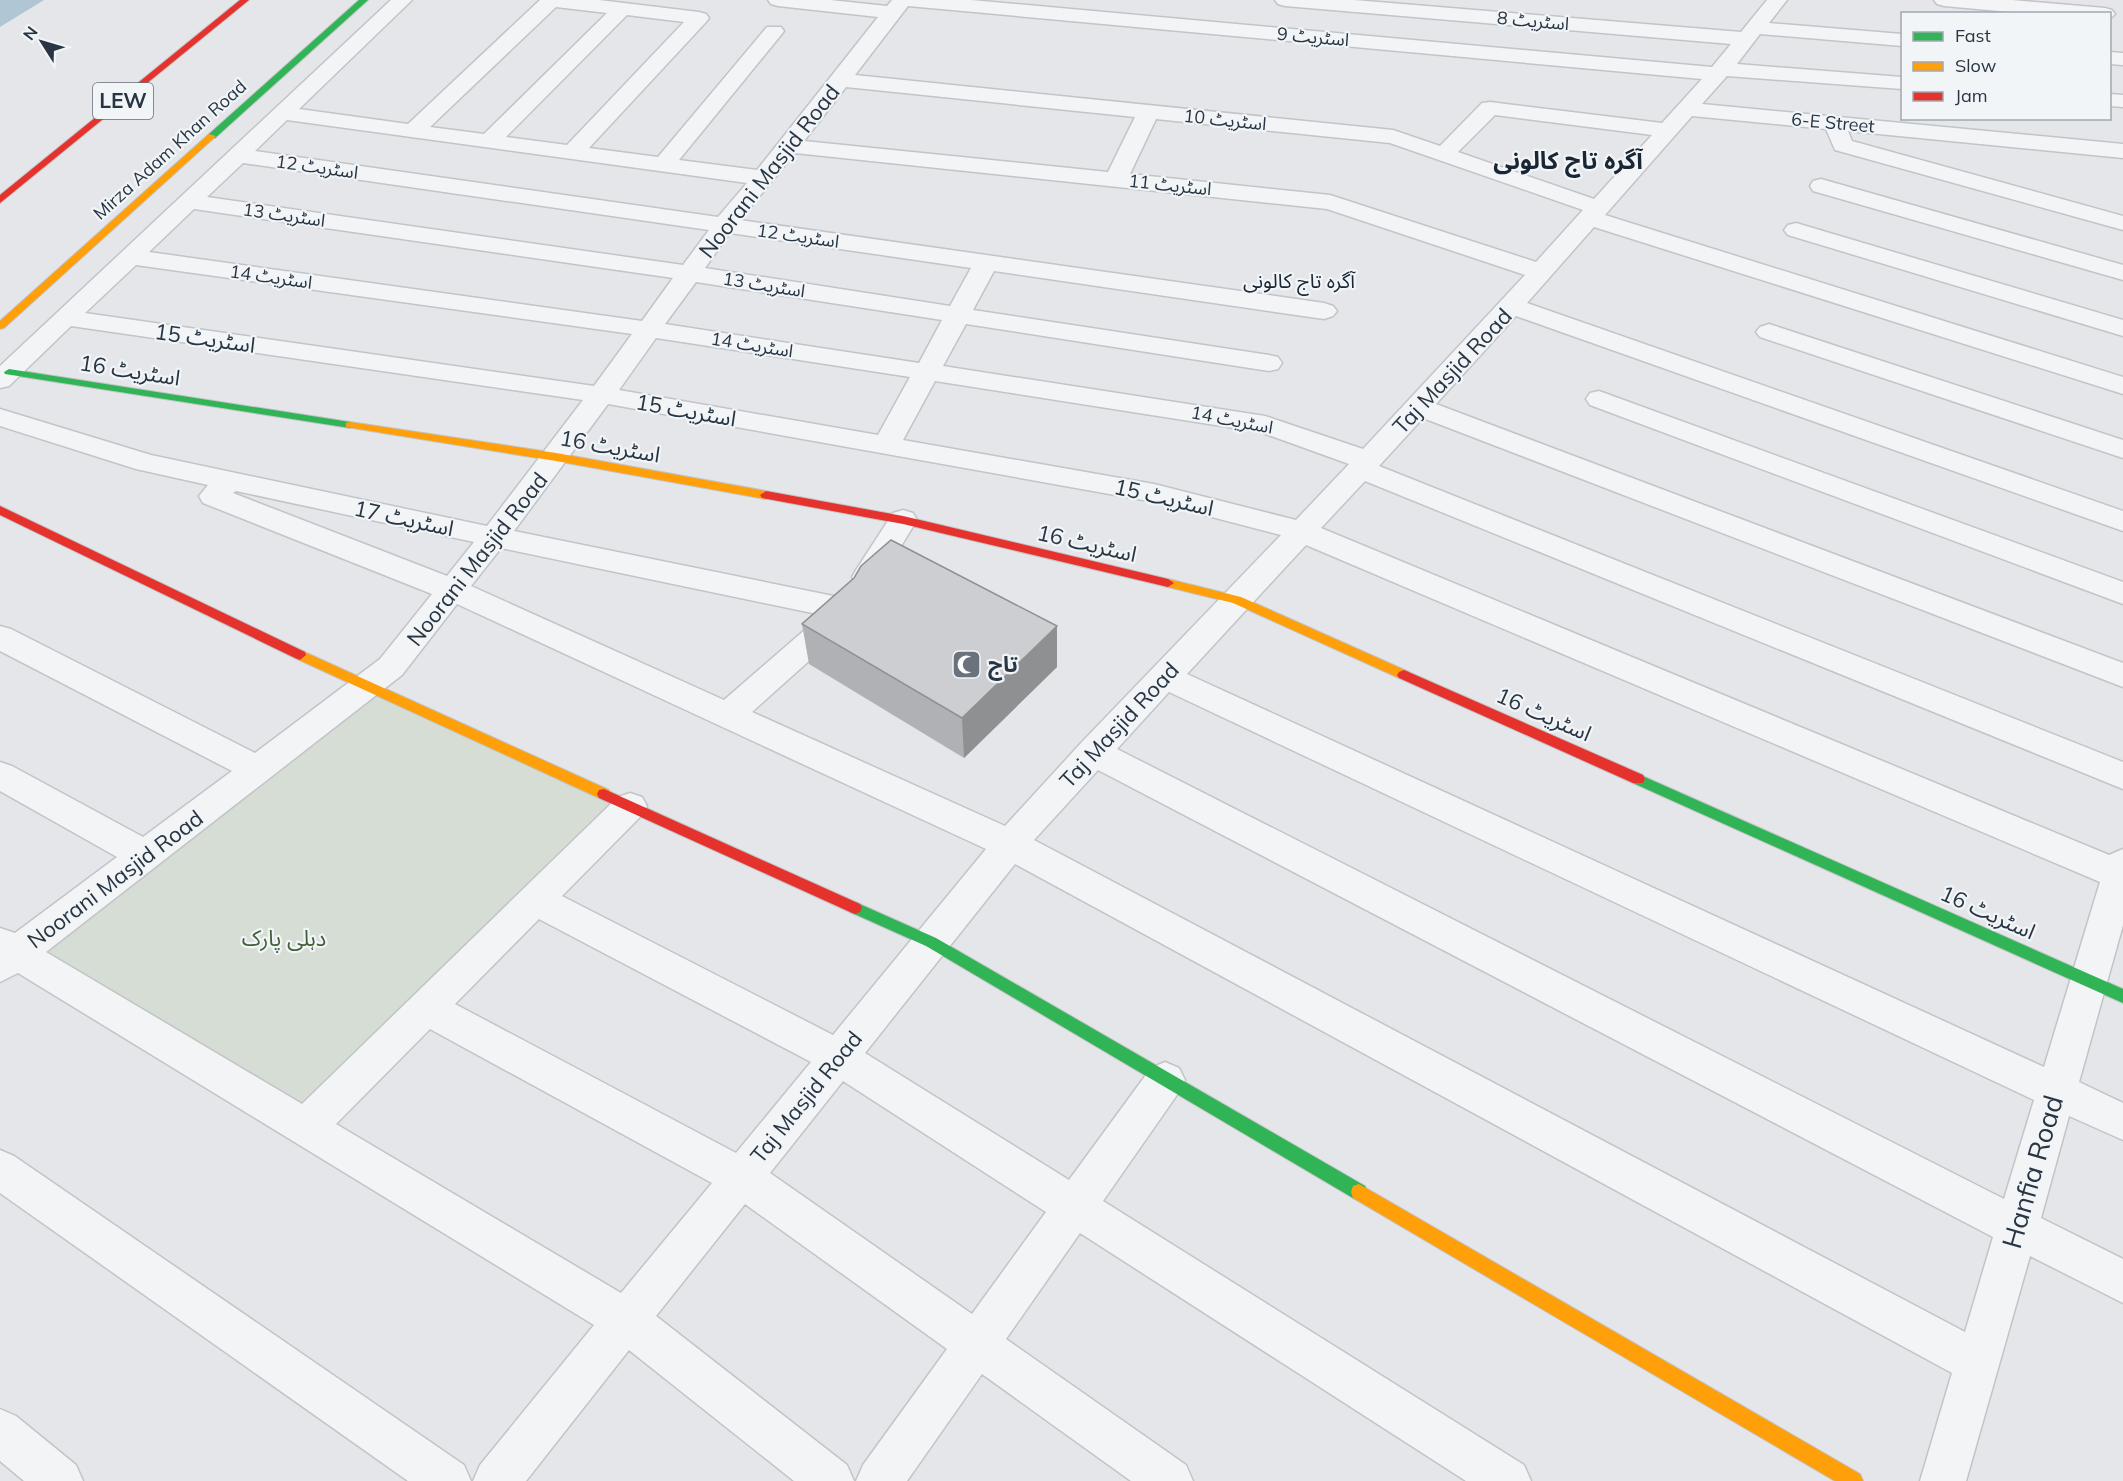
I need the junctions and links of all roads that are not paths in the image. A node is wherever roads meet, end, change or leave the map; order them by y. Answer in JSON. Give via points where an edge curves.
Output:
{"nodes":[{"id":1,"x":244,"y":0,"type":"edge"},
{"id":2,"x":364,"y":0,"type":"edge"},
{"id":3,"x":402,"y":0,"type":"edge"},
{"id":4,"x":551,"y":0,"type":"edge"},
{"id":5,"x":778,"y":0,"type":"edge"},
{"id":6,"x":1285,"y":0,"type":"edge"},
{"id":7,"x":1944,"y":0,"type":"edge"},
{"id":8,"x":900,"y":4,"type":"edge"},
{"id":9,"x":622,"y":9,"type":"junction"},
{"id":10,"x":2081,"y":12,"type":"edge"},
{"id":11,"x":1762,"y":14,"type":"edge"},
{"id":12,"x":774,"y":31,"type":"dead end"},
{"id":13,"x":1901,"y":40,"type":"edge"},
{"id":14,"x":1720,"y":71,"type":"junction"},
{"id":15,"x":840,"y":80,"type":"junction"},
{"id":16,"x":1901,"y":83,"type":"edge"},
{"id":17,"x":1148,"y":112,"type":"junction"},
{"id":18,"x":281,"y":113,"type":"junction"},
{"id":19,"x":1677,"y":120,"type":"junction"},
{"id":20,"x":1834,"y":123,"type":"junction"},
{"id":21,"x":413,"y":131,"type":"junction"},
{"id":22,"x":1984,"y":137,"type":"junction"},
{"id":23,"x":489,"y":141,"type":"junction"},
{"id":24,"x":789,"y":146,"type":"junction"},
{"id":25,"x":2123,"y":151,"type":"edge"},
{"id":26,"x":573,"y":152,"type":"junction"},
{"id":27,"x":1444,"y":154,"type":"junction"},
{"id":28,"x":237,"y":155,"type":"junction"},
{"id":29,"x":664,"y":165,"type":"junction"},
{"id":30,"x":2112,"y":171,"type":"dead end"},
{"id":31,"x":763,"y":178,"type":"junction"},
{"id":32,"x":1116,"y":180,"type":"junction"},
{"id":33,"x":1821,"y":186,"type":"dead end"},
{"id":34,"x":0,"y":200,"type":"edge"},
{"id":35,"x":188,"y":201,"type":"junction"},
{"id":36,"x":1595,"y":213,"type":"junction"},
{"id":37,"x":2123,"y":224,"type":"edge"},
{"id":38,"x":724,"y":225,"type":"junction"},
{"id":39,"x":1796,"y":230,"type":"dead end"},
{"id":40,"x":130,"y":257,"type":"junction"},
{"id":41,"x":986,"y":263,"type":"junction"},
{"id":42,"x":688,"y":273,"type":"junction"},
{"id":43,"x":1541,"y":273,"type":"junction"},
{"id":44,"x":2123,"y":273,"type":"edge"},
{"id":45,"x":1511,"y":306,"type":"junction"},
{"id":46,"x":1324,"y":310,"type":"dead end"},
{"id":47,"x":957,"y":315,"type":"junction"},
{"id":48,"x":66,"y":318,"type":"junction"},
{"id":49,"x":0,"y":326,"type":"edge"},
{"id":50,"x":2123,"y":328,"type":"edge"},
{"id":51,"x":648,"y":329,"type":"junction"},
{"id":52,"x":1769,"y":332,"type":"dead end"},
{"id":53,"x":1269,"y":363,"type":"dead end"},
{"id":54,"x":926,"y":372,"type":"junction"},
{"id":55,"x":4,"y":376,"type":"edge"},
{"id":56,"x":2123,"y":386,"type":"edge"},
{"id":57,"x":602,"y":395,"type":"junction"},
{"id":58,"x":1599,"y":399,"type":"dead end"},
{"id":59,"x":1419,"y":407,"type":"junction"},
{"id":60,"x":0,"y":417,"type":"edge"},
{"id":61,"x":886,"y":446,"type":"junction"},
{"id":62,"x":2123,"y":449,"type":"edge"},
{"id":63,"x":556,"y":457,"type":"junction"},
{"id":64,"x":1364,"y":465,"type":"junction"},
{"id":65,"x":230,"y":481,"type":"junction"},
{"id":66,"x":0,"y":510,"type":"edge"},
{"id":67,"x":903,"y":520,"type":"junction"},
{"id":68,"x":2123,"y":521,"type":"edge"},
{"id":69,"x":1301,"y":531,"type":"junction"},
{"id":70,"x":494,"y":537,"type":"junction"},
{"id":71,"x":453,"y":590,"type":"junction"},
{"id":72,"x":2123,"y":593,"type":"edge"},
{"id":73,"x":1237,"y":600,"type":"junction"},
{"id":74,"x":847,"y":609,"type":"junction"},
{"id":75,"x":0,"y":637,"type":"edge"},
{"id":76,"x":2123,"y":675,"type":"edge"},
{"id":77,"x":1165,"y":677,"type":"junction"},
{"id":78,"x":366,"y":687,"type":"junction"},
{"id":79,"x":728,"y":715,"type":"junction"},
{"id":80,"x":1093,"y":752,"type":"junction"},
{"id":81,"x":258,"y":769,"type":"junction"},
{"id":82,"x":0,"y":775,"type":"edge"},
{"id":83,"x":2123,"y":776,"type":"edge"},
{"id":84,"x":630,"y":806,"type":"junction"},
{"id":85,"x":1010,"y":844,"type":"junction"},
{"id":86,"x":146,"y":856,"type":"junction"},
{"id":87,"x":2122,"y":871,"type":"edge"},
{"id":88,"x":536,"y":900,"type":"junction"},
{"id":89,"x":931,"y":942,"type":"junction"},
{"id":90,"x":6,"y":954,"type":"edge"},
{"id":91,"x":2105,"y":988,"type":"edge"},
{"id":92,"x":426,"y":1008,"type":"junction"},
{"id":93,"x":838,"y":1057,"type":"junction"},
{"id":94,"x":1165,"y":1080,"type":"junction"},
{"id":95,"x":2057,"y":1090,"type":"junction"},
{"id":96,"x":2123,"y":1122,"type":"edge"},
{"id":97,"x":306,"y":1127,"type":"junction"},
{"id":98,"x":0,"y":1169,"type":"edge"},
{"id":99,"x":741,"y":1177,"type":"junction"},
{"id":100,"x":1074,"y":1207,"type":"junction"},
{"id":101,"x":2017,"y":1227,"type":"junction"},
{"id":102,"x":2123,"y":1282,"type":"edge"},
{"id":103,"x":626,"y":1320,"type":"junction"},
{"id":104,"x":977,"y":1345,"type":"junction"},
{"id":105,"x":1977,"y":1362,"type":"junction"},
{"id":106,"x":0,"y":1432,"type":"edge"},
{"id":107,"x":60,"y":1481,"type":"edge"},
{"id":108,"x":448,"y":1481,"type":"edge"},
{"id":109,"x":496,"y":1481,"type":"edge"},
{"id":110,"x":831,"y":1481,"type":"edge"},
{"id":111,"x":879,"y":1481,"type":"edge"},
{"id":112,"x":1170,"y":1481,"type":"edge"},
{"id":113,"x":1508,"y":1481,"type":"edge"},
{"id":114,"x":1853,"y":1481,"type":"edge"},
{"id":115,"x":1942,"y":1481,"type":"edge"}],
"edges":[{"from":1,"to":34,"type":"main road","number":"LEW"},
{"from":2,"to":49,"type":"main road","name":"Mirza Adam Khan Road"},
{"from":3,"to":18,"type":"street"},
{"from":4,"to":9,"type":"street"},
{"from":4,"to":21,"type":"street"},
{"from":5,"to":8,"type":"street","name":"اسٹریٹ 9"},
{"from":6,"to":11,"type":"street","name":"اسٹریٹ 8"},
{"from":7,"to":10,"type":"street"},
{"from":8,"to":14,"type":"street","name":"اسٹریٹ 9"},
{"from":8,"to":15,"type":"street","name":"Noorani Masjid Road"},
{"from":9,"to":23,"type":"street"},
{"from":9,"to":26,"type":"street","via":[[704,12]]},
{"from":11,"to":13,"type":"street","name":"اسٹریٹ 8"},
{"from":11,"to":14,"type":"street","name":"Taj Masjid Road"},
{"from":12,"to":29,"type":"street"},
{"from":14,"to":16,"type":"street","name":"اسٹریٹ 9"},
{"from":14,"to":19,"type":"street","name":"Taj Masjid Road"},
{"from":15,"to":17,"type":"street","name":"اسٹریٹ 10"},
{"from":15,"to":24,"type":"street","name":"Noorani Masjid Road"},
{"from":17,"to":27,"type":"street","name":"اسٹریٹ 10","via":[[1393,137]]},
{"from":17,"to":32,"type":"street"},
{"from":18,"to":21,"type":"street"},
{"from":18,"to":28,"type":"street"},
{"from":19,"to":20,"type":"street","name":"6-E Street"},
{"from":19,"to":27,"type":"street","name":"6-E Street","via":[[1490,108]]},
{"from":19,"to":36,"type":"street","name":"Taj Masjid Road"},
{"from":20,"to":22,"type":"street","name":"6-E Street"},
{"from":20,"to":37,"type":"street","via":[[1843,145]]},
{"from":21,"to":23,"type":"street"},
{"from":22,"to":25,"type":"street","name":"6-E Street"},
{"from":22,"to":30,"type":"street"},
{"from":23,"to":26,"type":"street"},
{"from":24,"to":31,"type":"street","name":"Noorani Masjid Road"},
{"from":24,"to":32,"type":"street","name":"اسٹریٹ 11"},
{"from":26,"to":29,"type":"street"},
{"from":27,"to":36,"type":"street","name":"اسٹریٹ 10"},
{"from":28,"to":35,"type":"street"},
{"from":28,"to":38,"type":"street","name":"اسٹریٹ 12"},
{"from":29,"to":31,"type":"street"},
{"from":31,"to":38,"type":"street","name":"Noorani Masjid Road"},
{"from":32,"to":43,"type":"street","name":"اسٹریٹ 11","via":[[1330,202]]},
{"from":33,"to":44,"type":"street"},
{"from":35,"to":40,"type":"street"},
{"from":35,"to":42,"type":"street","name":"اسٹریٹ 13"},
{"from":36,"to":43,"type":"street","name":"Taj Masjid Road"},
{"from":36,"to":56,"type":"street","name":"اسٹریٹ 10"},
{"from":38,"to":41,"type":"street","name":"اسٹریٹ 12"},
{"from":38,"to":42,"type":"street","name":"Noorani Masjid Road"},
{"from":39,"to":50,"type":"street"},
{"from":40,"to":48,"type":"street"},
{"from":40,"to":51,"type":"street","name":"اسٹریٹ 14"},
{"from":41,"to":46,"type":"street","name":"اسٹریٹ 12"},
{"from":41,"to":47,"type":"street"},
{"from":42,"to":47,"type":"street","name":"اسٹریٹ 13"},
{"from":42,"to":51,"type":"street","name":"Noorani Masjid Road"},
{"from":43,"to":45,"type":"street","name":"Taj Masjid Road"},
{"from":45,"to":59,"type":"street","name":"Taj Masjid Road"},
{"from":45,"to":68,"type":"street"},
{"from":47,"to":53,"type":"street","name":"اسٹریٹ 13"},
{"from":47,"to":54,"type":"street"},
{"from":48,"to":55,"type":"street"},
{"from":48,"to":57,"type":"street","name":"اسٹریٹ 15"},
{"from":51,"to":54,"type":"street","name":"اسٹریٹ 14"},
{"from":51,"to":57,"type":"street","name":"Noorani Masjid Road"},
{"from":52,"to":62,"type":"street"},
{"from":54,"to":61,"type":"street"},
{"from":54,"to":64,"type":"street","name":"اسٹریٹ 14","via":[[1265,424]]},
{"from":55,"to":63,"type":"main road","name":"اسٹریٹ 16"},
{"from":57,"to":61,"type":"street","name":"اسٹریٹ 15"},
{"from":57,"to":63,"type":"street","name":"Noorani Masjid Road"},
{"from":58,"to":72,"type":"street"},
{"from":59,"to":64,"type":"street","name":"Taj Masjid Road"},
{"from":59,"to":76,"type":"street"},
{"from":60,"to":65,"type":"street","name":"اسٹریٹ 17","via":[[146,463]]},
{"from":61,"to":69,"type":"street","name":"اسٹریٹ 15","via":[[1154,493]]},
{"from":63,"to":67,"type":"main road","name":"اسٹریٹ 16"},
{"from":63,"to":70,"type":"street","name":"Noorani Masjid Road"},
{"from":64,"to":69,"type":"street","name":"Taj Masjid Road"},
{"from":64,"to":83,"type":"street","name":"اسٹریٹ 14"},
{"from":65,"to":70,"type":"street","name":"اسٹریٹ 17"},
{"from":65,"to":71,"type":"street","via":[[213,496]]},
{"from":66,"to":78,"type":"main road"},
{"from":67,"to":73,"type":"main road","name":"اسٹریٹ 16"},
{"from":67,"to":74,"type":"street"},
{"from":69,"to":73,"type":"street","name":"Taj Masjid Road"},
{"from":69,"to":87,"type":"street","name":"اسٹریٹ 15"},
{"from":70,"to":71,"type":"street","name":"Noorani Masjid Road"},
{"from":70,"to":74,"type":"street","name":"اسٹریٹ 17"},
{"from":71,"to":78,"type":"street","name":"Noorani Masjid Road","via":[[391,667]]},
{"from":71,"to":79,"type":"street"},
{"from":73,"to":77,"type":"street","name":"Taj Masjid Road"},
{"from":73,"to":91,"type":"main road","name":"اسٹریٹ 16"},
{"from":74,"to":79,"type":"street"},
{"from":75,"to":81,"type":"street"},
{"from":77,"to":80,"type":"street","name":"Taj Masjid Road"},
{"from":77,"to":95,"type":"street"},
{"from":78,"to":81,"type":"street","name":"Noorani Masjid Road"},
{"from":78,"to":84,"type":"main road"},
{"from":79,"to":85,"type":"street"},
{"from":80,"to":85,"type":"street","name":"Taj Masjid Road"},
{"from":80,"to":101,"type":"street"},
{"from":81,"to":86,"type":"street","name":"Noorani Masjid Road"},
{"from":82,"to":86,"type":"street"},
{"from":84,"to":88,"type":"street"},
{"from":84,"to":89,"type":"main road"},
{"from":85,"to":89,"type":"street","name":"Taj Masjid Road"},
{"from":85,"to":105,"type":"street"},
{"from":86,"to":90,"type":"street","name":"Noorani Masjid Road"},
{"from":87,"to":91,"type":"street","name":"Hanfia Road"},
{"from":88,"to":92,"type":"street"},
{"from":88,"to":93,"type":"street"},
{"from":89,"to":93,"type":"street","name":"Taj Masjid Road"},
{"from":89,"to":94,"type":"main road"},
{"from":90,"to":97,"type":"street"},
{"from":91,"to":95,"type":"street","name":"Hanfia Road"},
{"from":92,"to":97,"type":"street"},
{"from":92,"to":99,"type":"street"},
{"from":93,"to":99,"type":"street","name":"Taj Masjid Road"},
{"from":93,"to":100,"type":"street"},
{"from":94,"to":100,"type":"street"},
{"from":94,"to":114,"type":"main road"},
{"from":95,"to":96,"type":"street"},
{"from":95,"to":101,"type":"street","name":"Hanfia Road"},
{"from":97,"to":103,"type":"street"},
{"from":98,"to":108,"type":"street"},
{"from":99,"to":103,"type":"street","name":"Taj Masjid Road"},
{"from":99,"to":104,"type":"street"},
{"from":100,"to":104,"type":"street"},
{"from":100,"to":113,"type":"street"},
{"from":101,"to":102,"type":"street"},
{"from":101,"to":105,"type":"street","name":"Hanfia Road"},
{"from":103,"to":109,"type":"street","name":"Taj Masjid Road"},
{"from":103,"to":110,"type":"street"},
{"from":104,"to":111,"type":"street"},
{"from":104,"to":112,"type":"street"},
{"from":105,"to":115,"type":"street","name":"Hanfia Road"},
{"from":106,"to":107,"type":"street"}]}
